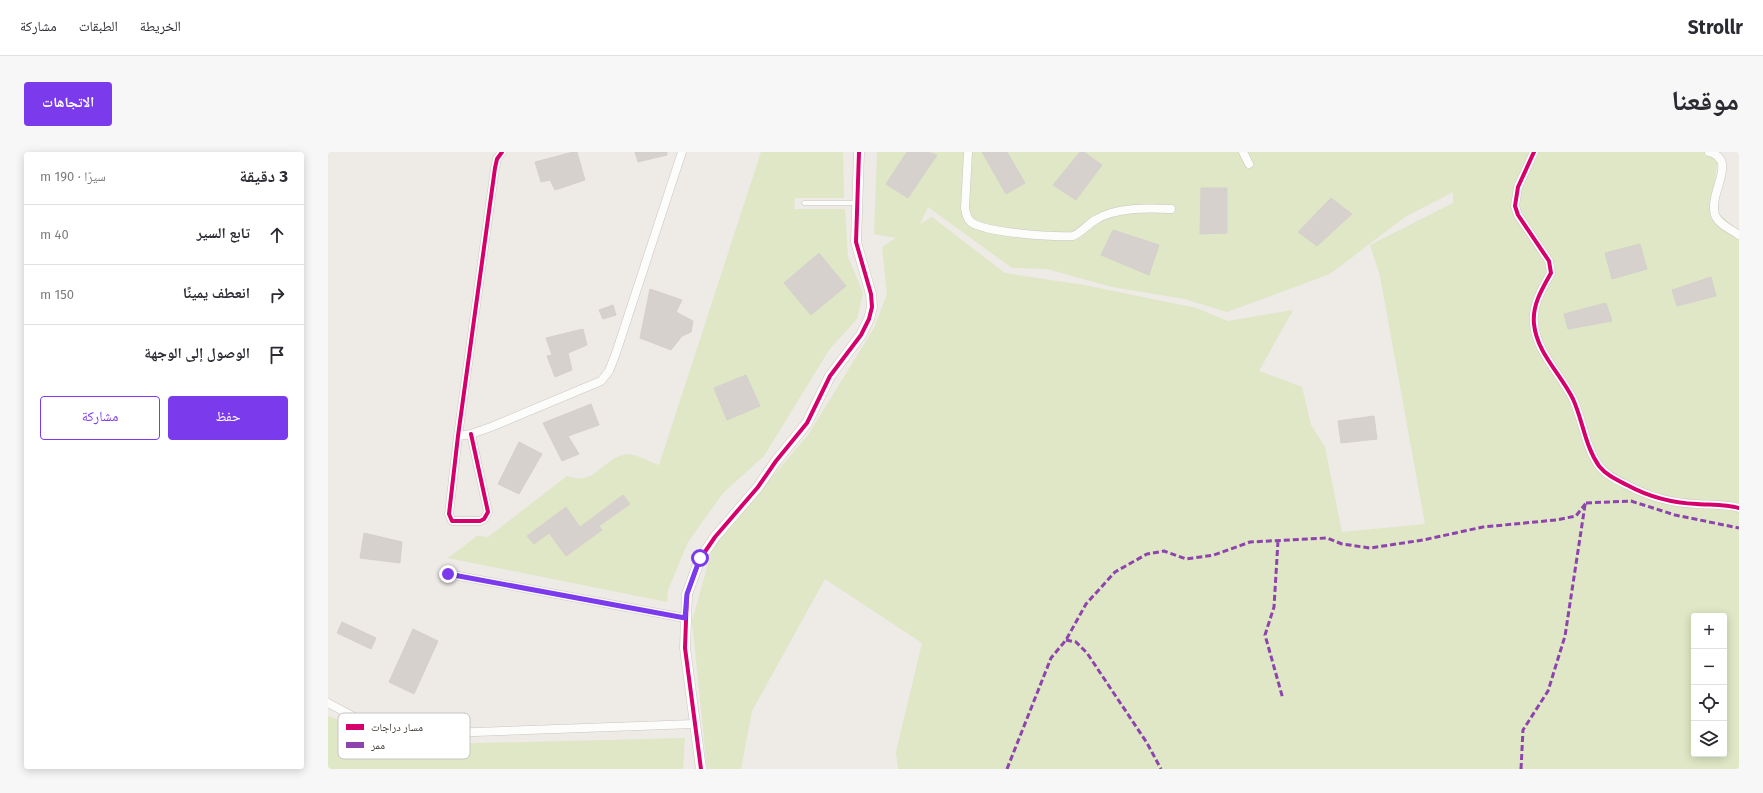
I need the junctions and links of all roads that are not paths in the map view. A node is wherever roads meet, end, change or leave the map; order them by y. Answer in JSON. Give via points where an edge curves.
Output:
{"nodes":[{"id":1,"x":502,"y":152,"type":"edge"},
{"id":2,"x":682,"y":152,"type":"edge"},
{"id":3,"x":859,"y":152,"type":"edge"},
{"id":4,"x":968,"y":152,"type":"edge"},
{"id":5,"x":1243,"y":152,"type":"edge"},
{"id":6,"x":1534,"y":152,"type":"edge"},
{"id":7,"x":1709,"y":152,"type":"edge"},
{"id":8,"x":1249,"y":164,"type":"dead end"},
{"id":9,"x":804,"y":203,"type":"dead end"},
{"id":10,"x":856,"y":203,"type":"junction"},
{"id":11,"x":1171,"y":209,"type":"dead end"},
{"id":12,"x":1739,"y":235,"type":"edge"},
{"id":13,"x":471,"y":434,"type":"junction"},
{"id":14,"x":458,"y":436,"type":"junction"},
{"id":15,"x":1739,"y":508,"type":"edge"},
{"id":16,"x":448,"y":574,"type":"dead end"},
{"id":17,"x":685,"y":618,"type":"junction"},
{"id":18,"x":328,"y":703,"type":"edge"},
{"id":19,"x":347,"y":713,"type":"edge"},
{"id":20,"x":694,"y":724,"type":"junction"},
{"id":21,"x":470,"y":732,"type":"edge"},
{"id":22,"x":701,"y":769,"type":"edge"}],
"edges":[{"from":1,"to":14,"type":"street","via":[[495,168]]},
{"from":2,"to":13,"type":"street","via":[[616,353],[601,381]]},
{"from":3,"to":10,"type":"street"},
{"from":4,"to":11,"type":"street","via":[[964,208],[966,216],[978,226],[1001,231],[1073,236],[1081,233],[1096,220],[1115,213],[1151,208]]},
{"from":5,"to":8,"type":"street"},
{"from":6,"to":15,"type":"street","via":[[1518,186],[1515,206],[1551,267],[1551,273],[1536,302],[1534,324],[1545,355],[1575,403],[1595,460],[1607,474],[1650,496],[1677,503]]},
{"from":7,"to":12,"type":"street","via":[[1719,154],[1725,165],[1716,198],[1715,214],[1718,220]]},
{"from":9,"to":10,"type":"lane"},
{"from":10,"to":17,"type":"street","via":[[856,242],[871,294],[872,307],[869,319],[861,335],[830,376],[807,423],[700,558],[687,594]]},
{"from":13,"to":14,"type":"street"},
{"from":13,"to":14,"type":"street","via":[[488,508],[487,516],[480,521],[452,521],[449,518]]},
{"from":16,"to":17,"type":"street"},
{"from":17,"to":20,"type":"street","via":[[685,648]]},
{"from":18,"to":19,"type":"street"},
{"from":20,"to":21,"type":"street"},
{"from":20,"to":22,"type":"street"}]}
